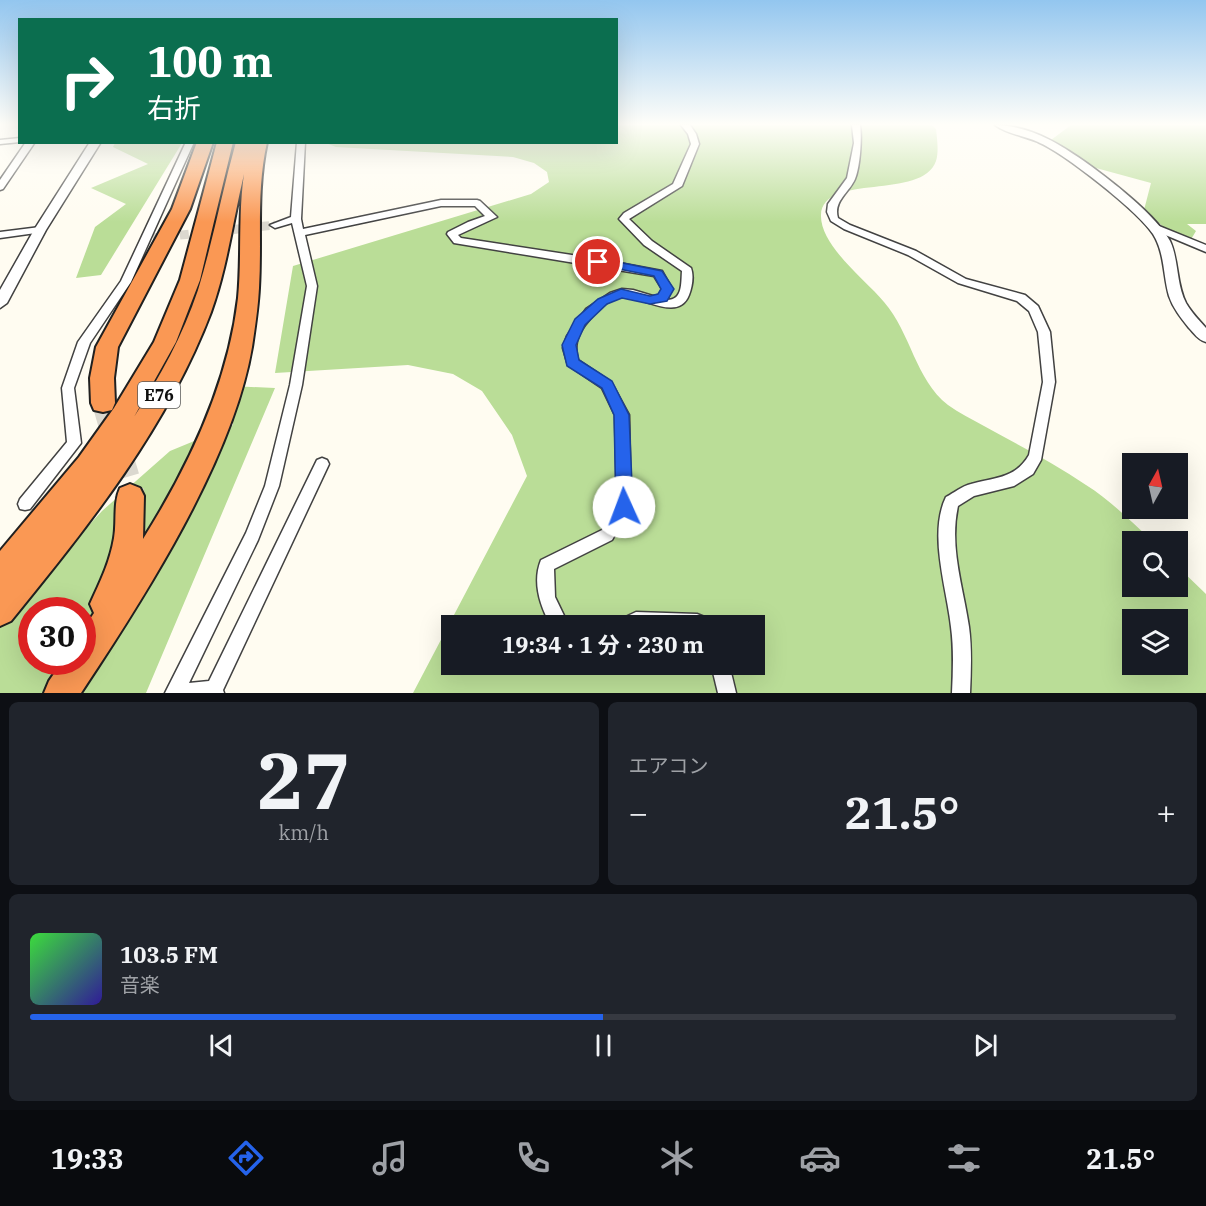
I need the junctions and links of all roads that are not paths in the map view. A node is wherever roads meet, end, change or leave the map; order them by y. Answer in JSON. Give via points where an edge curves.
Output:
{"nodes":[{"id":1,"x":20,"y":157,"type":"edge"},
{"id":2,"x":86,"y":157,"type":"edge"},
{"id":3,"x":183,"y":157,"type":"edge"},
{"id":4,"x":200,"y":157,"type":"edge"},
{"id":5,"x":221,"y":157,"type":"edge"},
{"id":6,"x":240,"y":157,"type":"edge"},
{"id":7,"x":256,"y":157,"type":"edge"},
{"id":8,"x":301,"y":157,"type":"edge"},
{"id":9,"x":689,"y":157,"type":"edge"},
{"id":10,"x":854,"y":157,"type":"edge"},
{"id":11,"x":1069,"y":157,"type":"edge"},
{"id":12,"x":0,"y":187,"type":"edge"},
{"id":13,"x":275,"y":225,"type":"tunnel mouth"},
{"id":14,"x":299,"y":226,"type":"junction"},
{"id":15,"x":1154,"y":227,"type":"junction"},
{"id":16,"x":40,"y":230,"type":"junction"},
{"id":17,"x":0,"y":235,"type":"edge"},
{"id":18,"x":1206,"y":249,"type":"edge"},
{"id":19,"x":650,"y":300,"type":"junction"},
{"id":20,"x":0,"y":303,"type":"edge"},
{"id":21,"x":1206,"y":337,"type":"edge"},
{"id":22,"x":103,"y":403,"type":"tunnel mouth"},
{"id":23,"x":322,"y":464,"type":"dead end"},
{"id":24,"x":130,"y":496,"type":"tunnel mouth"},
{"id":25,"x":25,"y":504,"type":"dead end"},
{"id":26,"x":0,"y":574,"type":"edge"},
{"id":27,"x":0,"y":610,"type":"edge"},
{"id":28,"x":554,"y":615,"type":"edge"},
{"id":29,"x":96,"y":620,"type":"edge"},
{"id":30,"x":96,"y":639,"type":"edge"},
{"id":31,"x":61,"y":675,"type":"edge"},
{"id":32,"x":73,"y":675,"type":"edge"},
{"id":33,"x":723,"y":675,"type":"edge"},
{"id":34,"x":214,"y":691,"type":"edge"},
{"id":35,"x":49,"y":693,"type":"edge"},
{"id":36,"x":61,"y":693,"type":"edge"},
{"id":37,"x":174,"y":693,"type":"edge"},
{"id":38,"x":727,"y":693,"type":"edge"},
{"id":39,"x":961,"y":693,"type":"edge"}],
"edges":[{"from":1,"to":12,"type":"street"},
{"from":2,"to":16,"type":"street"},
{"from":3,"to":25,"type":"street","via":[[126,282],[84,342],[68,388],[74,443]]},
{"from":4,"to":22,"type":"highway","via":[[181,209],[107,347]]},
{"from":5,"to":26,"type":"highway","number":"E76","via":[[190,280],[165,342],[129,406],[88,465]]},
{"from":6,"to":27,"type":"highway","number":"E76","via":[[212,277],[170,376],[113,468]]},
{"from":7,"to":30,"type":"highway","via":[[251,180],[248,301],[231,386],[199,463],[146,562]]},
{"from":8,"to":14,"type":"street"},
{"from":9,"to":19,"type":"street","via":[[676,186],[624,219],[648,243],[687,270],[684,298],[662,305]]},
{"from":10,"to":39,"type":"street","via":[[851,178],[833,204],[834,219],[962,280],[1021,298],[1035,309],[1044,332],[1049,382],[1036,456],[1028,470],[1009,482],[971,490],[951,502],[947,516],[945,538],[960,629]]},
{"from":11,"to":15,"type":"street"},
{"from":13,"to":14,"type":"street"},
{"from":14,"to":19,"type":"street","via":[[441,203],[477,202],[492,217],[452,234],[459,241],[658,273],[667,289],[663,298]]},
{"from":14,"to":37,"type":"street","via":[[312,286],[296,385],[272,486],[253,535]]},
{"from":15,"to":18,"type":"street"},
{"from":15,"to":21,"type":"street","via":[[1164,242],[1177,298],[1188,318]]},
{"from":16,"to":17,"type":"street"},
{"from":16,"to":20,"type":"street"},
{"from":19,"to":28,"type":"street","via":[[621,293],[602,302],[580,322],[569,345],[572,362],[607,385],[622,415],[624,507],[607,535],[547,565],[544,588]]},
{"from":23,"to":34,"type":"street"},
{"from":24,"to":29,"type":"highway","via":[[132,520],[127,555],[108,602]]},
{"from":31,"to":35,"type":"highway"},
{"from":32,"to":36,"type":"highway"},
{"from":33,"to":38,"type":"street"},
{"from":34,"to":37,"type":"street"}]}
